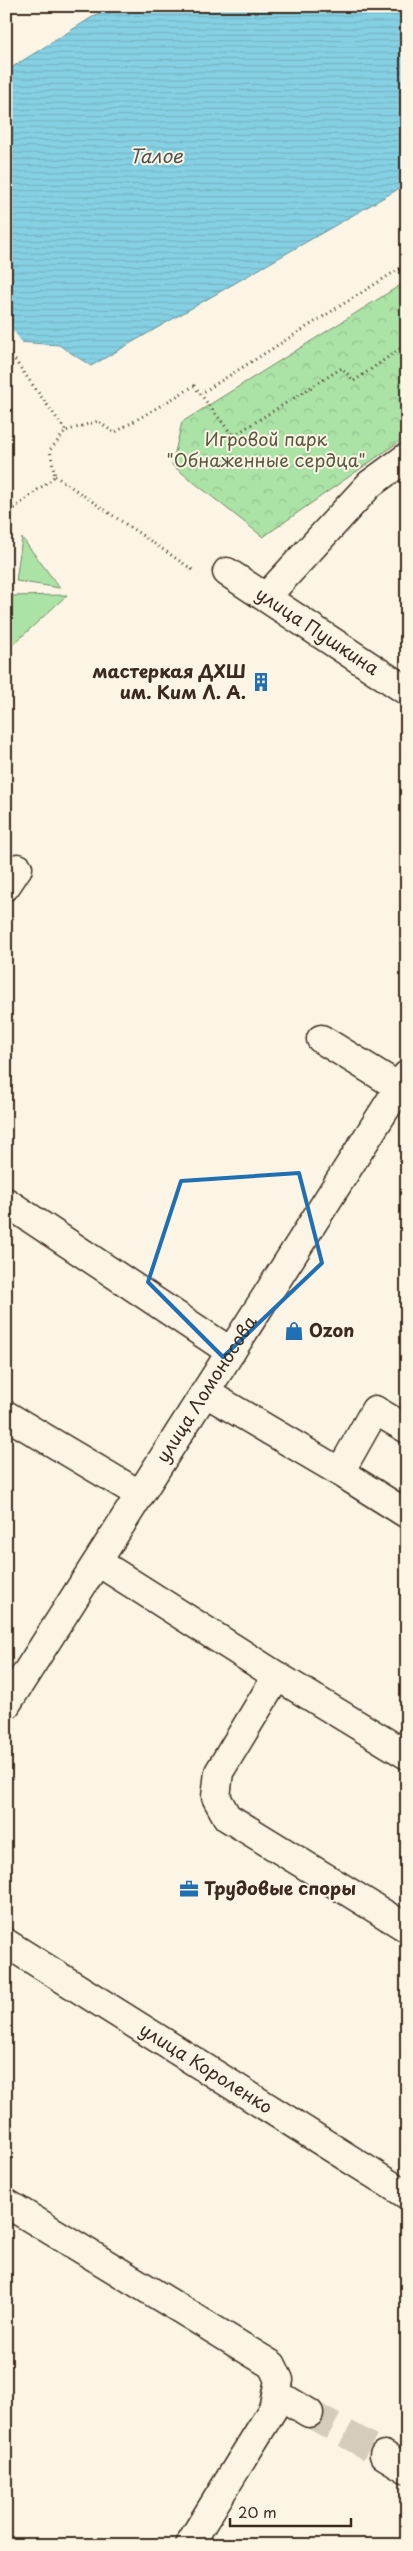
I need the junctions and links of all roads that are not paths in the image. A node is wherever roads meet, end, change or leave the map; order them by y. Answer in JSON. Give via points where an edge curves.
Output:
{"nodes":[{"id":1,"x":407,"y":457,"type":"edge"},
{"id":2,"x":227,"y":572,"type":"road end"},
{"id":3,"x":266,"y":597,"type":"junction"},
{"id":4,"x":407,"y":691,"type":"edge"},
{"id":5,"x":320,"y":1039,"type":"dead end"},
{"id":6,"x":403,"y":1081,"type":"edge"},
{"id":7,"x":6,"y":1202,"type":"edge"},
{"id":8,"x":231,"y":1352,"type":"junction"},
{"id":9,"x":206,"y":1392,"type":"junction"},
{"id":10,"x":6,"y":1415,"type":"edge"},
{"id":11,"x":407,"y":1429,"type":"edge"},
{"id":12,"x":340,"y":1472,"type":"junction"},
{"id":13,"x":139,"y":1494,"type":"junction"},
{"id":14,"x":407,"y":1514,"type":"edge"},
{"id":15,"x":98,"y":1562,"type":"junction"},
{"id":16,"x":277,"y":1676,"type":"junction"},
{"id":17,"x":6,"y":1705,"type":"edge"},
{"id":18,"x":407,"y":1754,"type":"edge"},
{"id":19,"x":407,"y":1928,"type":"edge"},
{"id":20,"x":6,"y":1943,"type":"edge"},
{"id":21,"x":407,"y":2195,"type":"edge"},
{"id":22,"x":6,"y":2203,"type":"edge"},
{"id":23,"x":277,"y":2394,"type":"junction"},
{"id":24,"x":309,"y":2413,"type":"tunnel mouth"},
{"id":25,"x":384,"y":2456,"type":"tunnel mouth"},
{"id":26,"x":407,"y":2469,"type":"edge"},
{"id":27,"x":189,"y":2545,"type":"edge"}],
"edges":[{"from":1,"to":3,"type":"street","via":[[370,484]]},
{"from":2,"to":3,"type":"street","name":"улица Пушкина"},
{"from":3,"to":4,"type":"street","name":"улица Пушкина"},
{"from":5,"to":6,"type":"street"},
{"from":6,"to":8,"type":"street","name":"улица Ломоносова"},
{"from":7,"to":8,"type":"street"},
{"from":8,"to":9,"type":"street","name":"улица Ломоносова"},
{"from":9,"to":12,"type":"street"},
{"from":9,"to":13,"type":"street","name":"улица Ломоносова"},
{"from":10,"to":13,"type":"street"},
{"from":11,"to":12,"type":"street","via":[[375,1410]]},
{"from":12,"to":14,"type":"street"},
{"from":13,"to":15,"type":"street","name":"улица Ломоносова"},
{"from":15,"to":16,"type":"street"},
{"from":15,"to":17,"type":"street","name":"улица Ломоносова"},
{"from":16,"to":18,"type":"street"},
{"from":16,"to":19,"type":"street","via":[[219,1772],[216,1797],[227,1817]]},
{"from":20,"to":21,"type":"street","name":"улица Короленко"},
{"from":22,"to":23,"type":"street","via":[[272,2365],[279,2380]]},
{"from":23,"to":24,"type":"street"},
{"from":23,"to":27,"type":"street","via":[[273,2409]]},
{"from":25,"to":26,"type":"street"}]}
